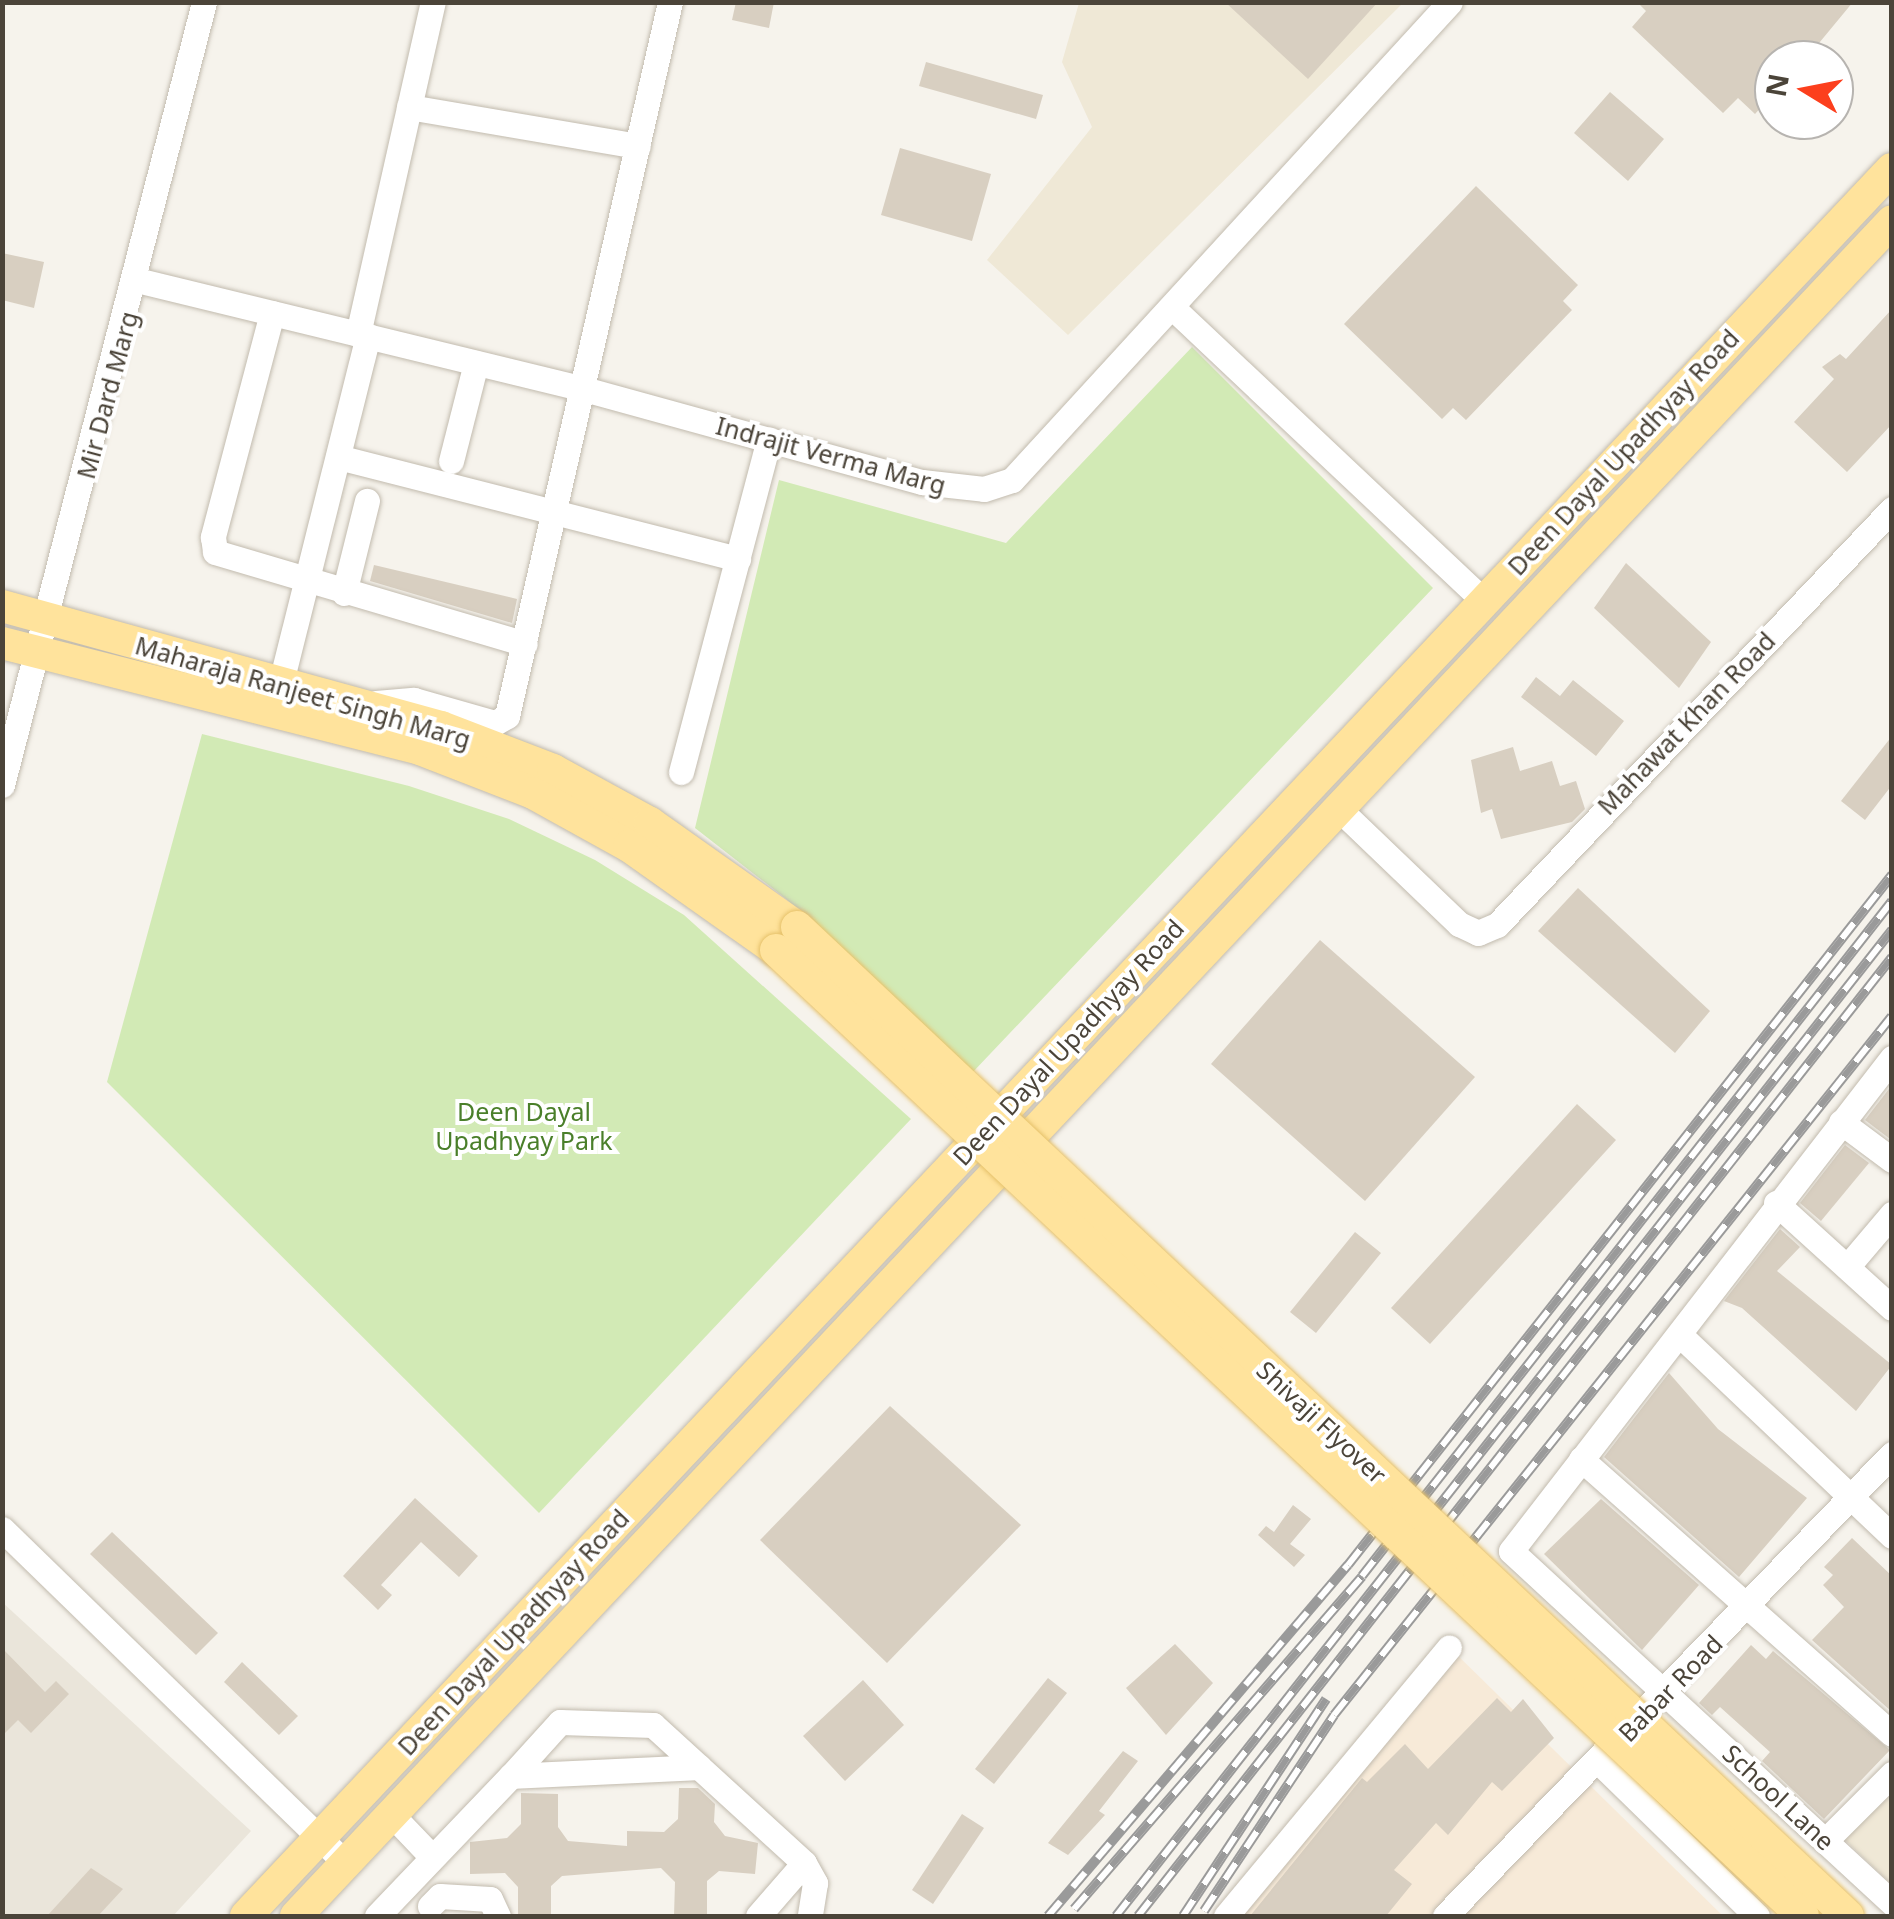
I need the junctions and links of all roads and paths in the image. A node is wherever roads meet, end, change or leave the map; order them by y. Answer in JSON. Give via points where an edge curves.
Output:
{"nodes":[{"id":1,"x":204,"y":2,"type":"edge"},
{"id":2,"x":433,"y":2,"type":"edge"},
{"id":3,"x":670,"y":2,"type":"edge"},
{"id":4,"x":1450,"y":2,"type":"edge"},
{"id":5,"x":410,"y":107,"type":"junction"},
{"id":6,"x":638,"y":146,"type":"junction"},
{"id":7,"x":1892,"y":169,"type":"edge"},
{"id":8,"x":1892,"y":221,"type":"edge"},
{"id":9,"x":137,"y":280,"type":"junction"},
{"id":10,"x":1172,"y":308,"type":"junction"},
{"id":11,"x":272,"y":313,"type":"junction"},
{"id":12,"x":363,"y":335,"type":"junction"},
{"id":13,"x":476,"y":363,"type":"junction"},
{"id":14,"x":584,"y":389,"type":"junction"},
{"id":15,"x":769,"y":439,"type":"junction"},
{"id":16,"x":338,"y":458,"type":"junction"},
{"id":17,"x":451,"y":461,"type":"dead end"},
{"id":18,"x":367,"y":501,"type":"dead end"},
{"id":19,"x":1892,"y":508,"type":"edge"},
{"id":20,"x":556,"y":512,"type":"junction"},
{"id":21,"x":738,"y":559,"type":"junction"},
{"id":22,"x":307,"y":583,"type":"junction"},
{"id":23,"x":344,"y":593,"type":"junction"},
{"id":24,"x":1484,"y":600,"type":"junction"},
{"id":25,"x":2,"y":606,"type":"edge"},
{"id":26,"x":43,"y":635,"type":"junction"},
{"id":27,"x":2,"y":642,"type":"edge"},
{"id":28,"x":525,"y":644,"type":"junction"},
{"id":29,"x":281,"y":682,"type":"junction"},
{"id":30,"x":361,"y":704,"type":"junction"},
{"id":31,"x":682,"y":772,"type":"dead end"},
{"id":32,"x":2,"y":785,"type":"edge"},
{"id":33,"x":1338,"y":808,"type":"junction"},
{"id":34,"x":786,"y":939,"type":"junction"},
{"id":35,"x":1892,"y":1058,"type":"edge"},
{"id":36,"x":1840,"y":1122,"type":"junction"},
{"id":37,"x":1892,"y":1160,"type":"edge"},
{"id":38,"x":1776,"y":1203,"type":"junction"},
{"id":39,"x":1892,"y":1214,"type":"edge"},
{"id":40,"x":1846,"y":1267,"type":"junction"},
{"id":41,"x":1892,"y":1308,"type":"edge"},
{"id":42,"x":1680,"y":1335,"type":"junction"},
{"id":43,"x":1892,"y":1454,"type":"edge"},
{"id":44,"x":1581,"y":1459,"type":"junction"},
{"id":45,"x":1852,"y":1499,"type":"junction"},
{"id":46,"x":2,"y":1529,"type":"edge"},
{"id":47,"x":1892,"y":1536,"type":"edge"},
{"id":48,"x":1747,"y":1608,"type":"junction"},
{"id":49,"x":1449,"y":1647,"type":"dead end"},
{"id":50,"x":1665,"y":1694,"type":"junction"},
{"id":51,"x":1892,"y":1734,"type":"edge"},
{"id":52,"x":1598,"y":1761,"type":"junction"},
{"id":53,"x":699,"y":1766,"type":"junction"},
{"id":54,"x":1892,"y":1774,"type":"edge"},
{"id":55,"x":511,"y":1776,"type":"junction"},
{"id":56,"x":391,"y":1814,"type":"junction"},
{"id":57,"x":318,"y":1840,"type":"junction"},
{"id":58,"x":1826,"y":1841,"type":"junction"},
{"id":59,"x":432,"y":1857,"type":"junction"},
{"id":60,"x":346,"y":1863,"type":"junction"},
{"id":61,"x":804,"y":1863,"type":"junction"},
{"id":62,"x":404,"y":1888,"type":"junction"},
{"id":63,"x":1892,"y":1903,"type":"edge"},
{"id":64,"x":430,"y":1911,"type":"edge"},
{"id":65,"x":246,"y":1916,"type":"edge"},
{"id":66,"x":296,"y":1916,"type":"edge"},
{"id":67,"x":377,"y":1916,"type":"edge"},
{"id":68,"x":498,"y":1916,"type":"edge"},
{"id":69,"x":758,"y":1916,"type":"edge"},
{"id":70,"x":810,"y":1916,"type":"edge"},
{"id":71,"x":1226,"y":1916,"type":"edge"},
{"id":72,"x":1445,"y":1916,"type":"edge"},
{"id":73,"x":1757,"y":1916,"type":"edge"},
{"id":74,"x":1803,"y":1916,"type":"edge"},
{"id":75,"x":1848,"y":1916,"type":"edge"}],
"edges":[{"from":1,"to":9,"type":"street","name":"Mir Dard Marg"},
{"from":2,"to":5,"type":"street"},
{"from":3,"to":6,"type":"street"},
{"from":4,"to":10,"type":"street","name":"Indrajit Verma Marg"},
{"from":5,"to":6,"type":"street"},
{"from":5,"to":12,"type":"street"},
{"from":6,"to":14,"type":"street"},
{"from":7,"to":24,"type":"main road","name":"Deen Dayal Upadhyay Road"},
{"from":8,"to":33,"type":"main road","name":"Deen Dayal Upadhyay Road"},
{"from":9,"to":11,"type":"street","name":"Indrajit Verma Marg"},
{"from":9,"to":26,"type":"street","name":"Mir Dard Marg"},
{"from":10,"to":15,"type":"street","name":"Indrajit Verma Marg","via":[[1012,480],[998,485],[922,482]]},
{"from":10,"to":24,"type":"street"},
{"from":11,"to":12,"type":"street","name":"Indrajit Verma Marg"},
{"from":11,"to":22,"type":"street","via":[[213,536],[226,560]]},
{"from":12,"to":13,"type":"street","name":"Indrajit Verma Marg"},
{"from":12,"to":16,"type":"street"},
{"from":13,"to":14,"type":"street","name":"Indrajit Verma Marg"},
{"from":13,"to":17,"type":"street"},
{"from":14,"to":15,"type":"street","name":"Indrajit Verma Marg"},
{"from":14,"to":20,"type":"street"},
{"from":15,"to":21,"type":"street"},
{"from":16,"to":20,"type":"street"},
{"from":16,"to":22,"type":"street"},
{"from":18,"to":23,"type":"street"},
{"from":19,"to":33,"type":"street","name":"Mahawat Khan Road","via":[[1497,925],[1478,933],[1459,924]]},
{"from":20,"to":21,"type":"street"},
{"from":20,"to":28,"type":"street"},
{"from":21,"to":31,"type":"street"},
{"from":22,"to":23,"type":"street"},
{"from":22,"to":29,"type":"street"},
{"from":23,"to":28,"type":"street"},
{"from":24,"to":57,"type":"main road","name":"Deen Dayal Upadhyay Road"},
{"from":25,"to":26,"type":"main road","name":"Maharaja Ranjeet Singh Marg"},
{"from":26,"to":27,"type":"main road","name":"Maharaja Ranjeet Singh Marg"},
{"from":26,"to":29,"type":"main road","name":"Maharaja Ranjeet Singh Marg"},
{"from":26,"to":32,"type":"street","name":"Mir Dard Marg"},
{"from":26,"to":34,"type":"main road","name":"Maharaja Ranjeet Singh Marg","via":[[420,749],[532,793]]},
{"from":28,"to":30,"type":"street","via":[[500,723],[414,700]]},
{"from":29,"to":30,"type":"main road","name":"Maharaja Ranjeet Singh Marg"},
{"from":30,"to":34,"type":"main road","name":"Maharaja Ranjeet Singh Marg","via":[[553,770],[650,823]]},
{"from":33,"to":56,"type":"main road","name":"Deen Dayal Upadhyay Road"},
{"from":34,"to":74,"type":"main road","name":"Shivaji Flyover","bridge":true},
{"from":34,"to":75,"type":"main road","name":"Shivaji Flyover","bridge":true},
{"from":35,"to":36,"type":"street"},
{"from":36,"to":37,"type":"street"},
{"from":36,"to":38,"type":"street"},
{"from":38,"to":40,"type":"street"},
{"from":38,"to":42,"type":"street"},
{"from":39,"to":40,"type":"street"},
{"from":40,"to":41,"type":"street"},
{"from":42,"to":44,"type":"street"},
{"from":42,"to":45,"type":"street"},
{"from":43,"to":45,"type":"street","name":"Babar Road"},
{"from":44,"to":48,"type":"street"},
{"from":44,"to":50,"type":"street","name":"School Lane","via":[[1511,1551]]},
{"from":45,"to":47,"type":"street"},
{"from":45,"to":48,"type":"street","name":"Babar Road"},
{"from":46,"to":57,"type":"street"},
{"from":48,"to":50,"type":"street","name":"Babar Road"},
{"from":48,"to":51,"type":"street"},
{"from":49,"to":71,"type":"street"},
{"from":50,"to":52,"type":"street","name":"Babar Road"},
{"from":50,"to":58,"type":"street","name":"School Lane"},
{"from":52,"to":72,"type":"street","name":"Babar Road"},
{"from":52,"to":73,"type":"street"},
{"from":53,"to":55,"type":"street"},
{"from":53,"to":55,"type":"street","via":[[654,1725],[560,1722]]},
{"from":53,"to":61,"type":"street"},
{"from":54,"to":58,"type":"street"},
{"from":55,"to":59,"type":"street"},
{"from":56,"to":59,"type":"street"},
{"from":56,"to":60,"type":"main road","name":"Deen Dayal Upadhyay Road"},
{"from":57,"to":60,"type":"street"},
{"from":57,"to":65,"type":"main road","name":"Deen Dayal Upadhyay Road"},
{"from":58,"to":63,"type":"street","name":"School Lane"},
{"from":59,"to":62,"type":"street"},
{"from":60,"to":66,"type":"main road","name":"Deen Dayal Upadhyay Road"},
{"from":61,"to":69,"type":"street"},
{"from":61,"to":70,"type":"street","via":[[816,1883]]},
{"from":62,"to":64,"type":"street"},
{"from":62,"to":67,"type":"street"},
{"from":64,"to":68,"type":"street","via":[[440,1896],[490,1899]]}]}
